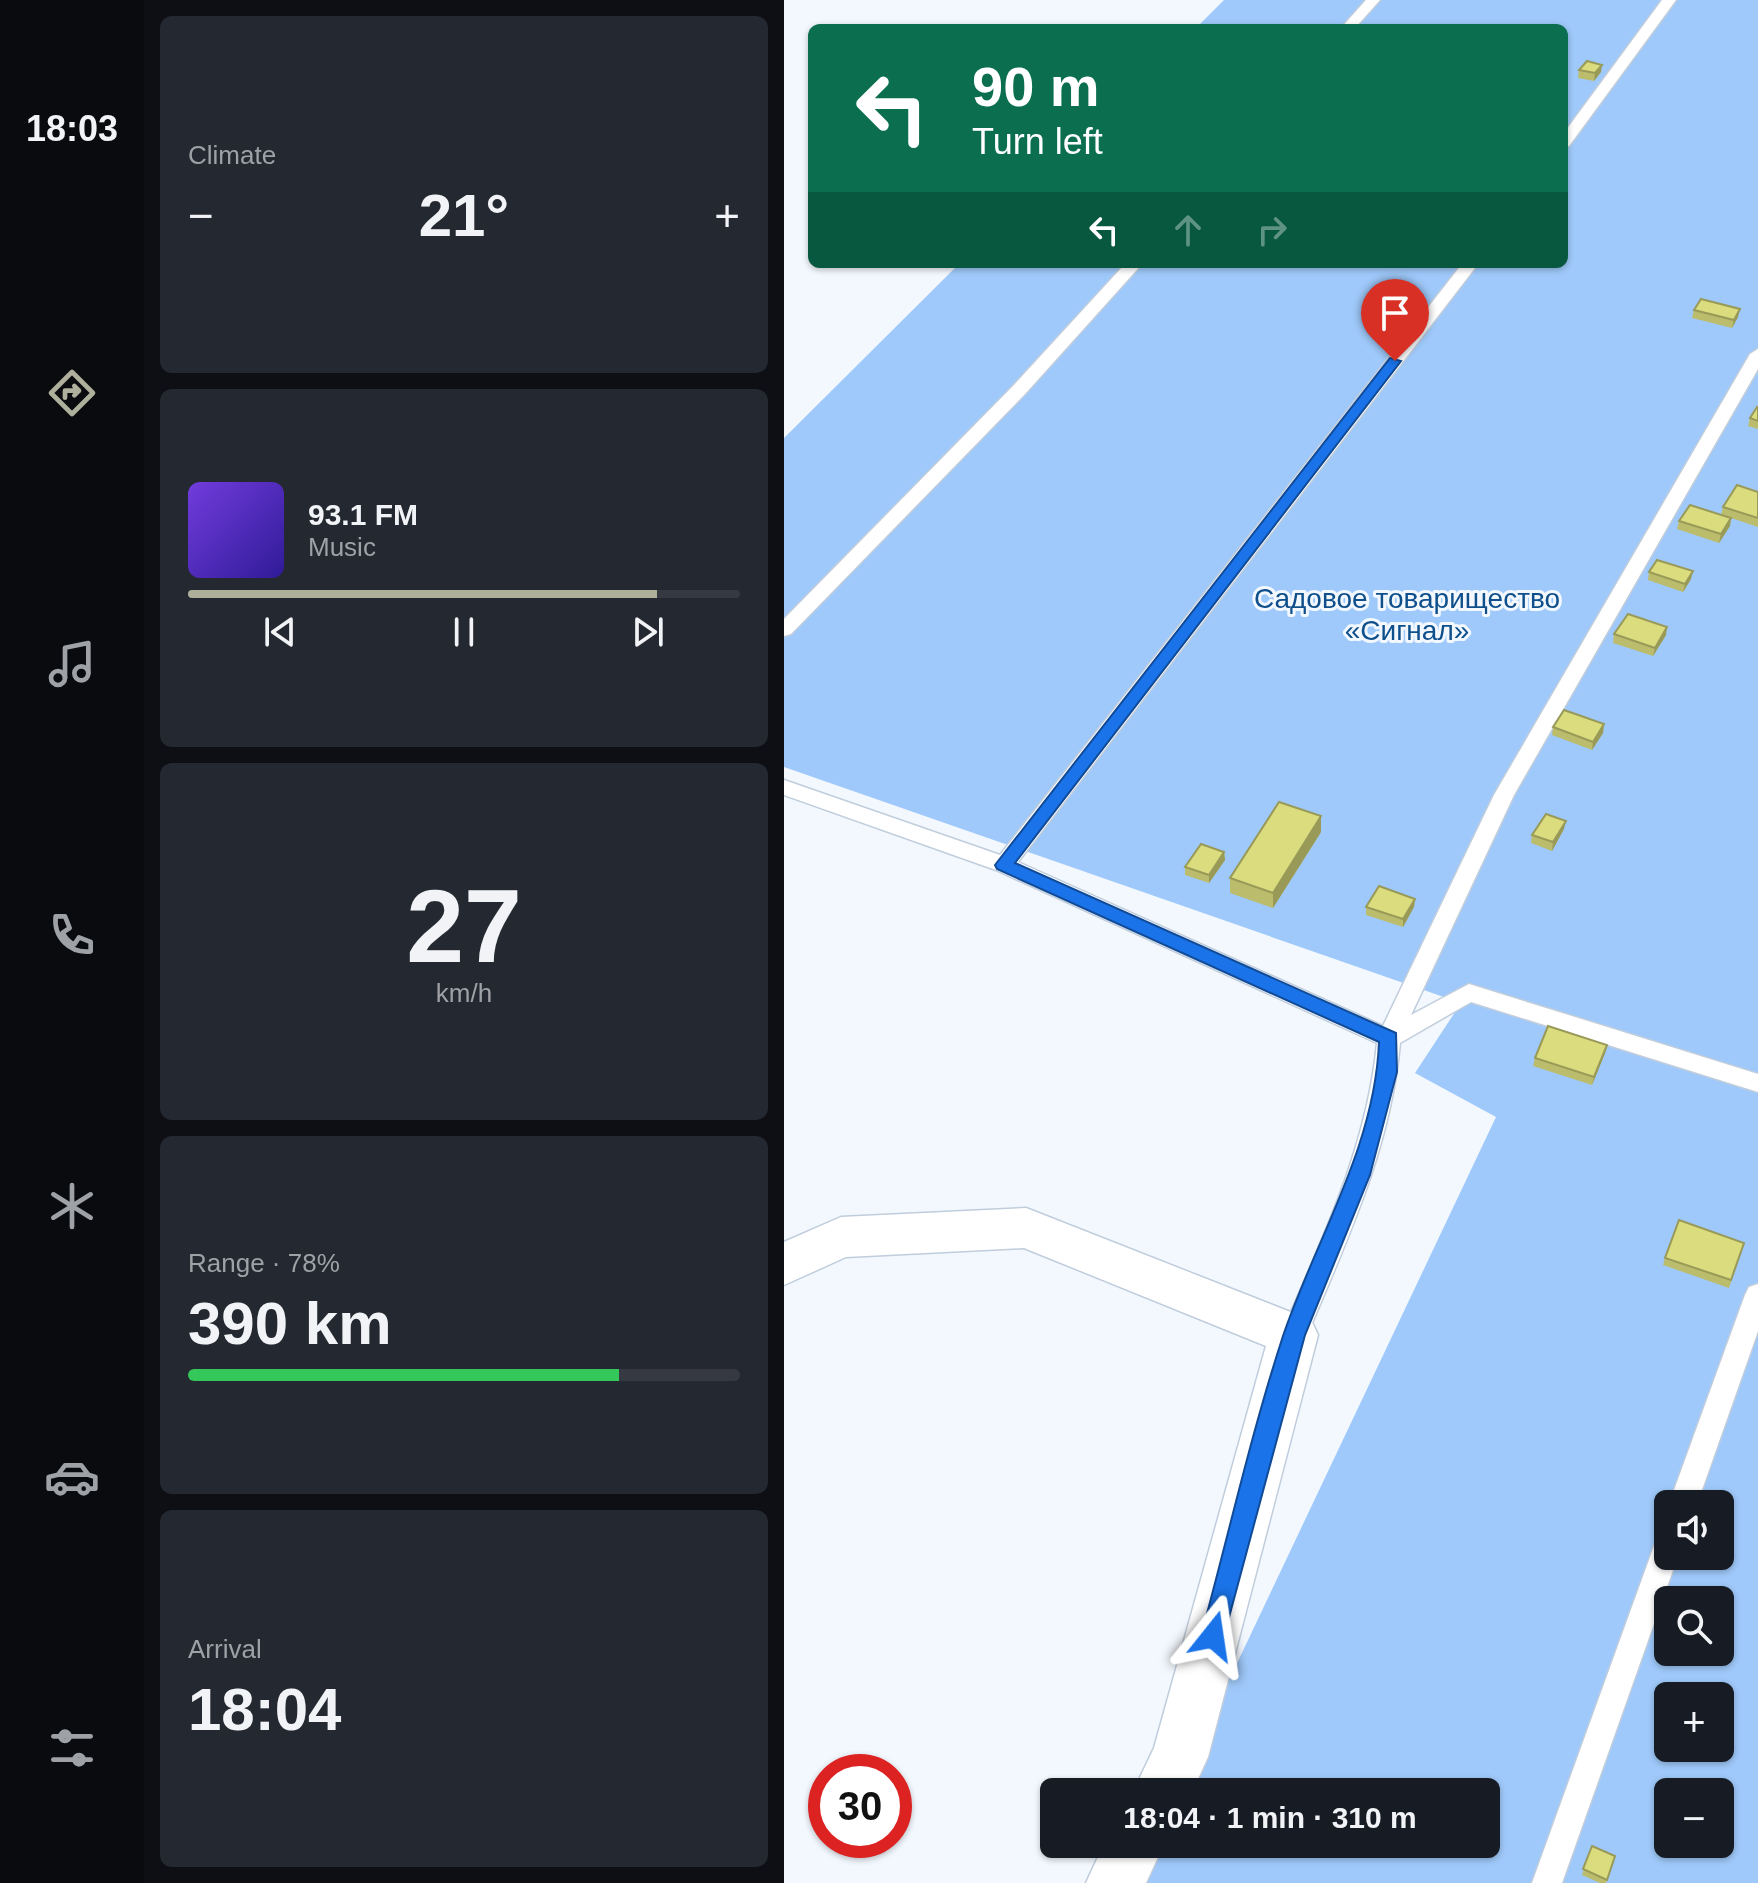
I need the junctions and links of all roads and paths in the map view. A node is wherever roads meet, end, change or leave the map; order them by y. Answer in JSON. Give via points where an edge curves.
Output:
{"nodes":[{"id":1,"x":1373,"y":0,"type":"edge"},
{"id":2,"x":1669,"y":0,"type":"edge"},
{"id":3,"x":1352,"y":24,"type":"edge"},
{"id":4,"x":1568,"y":138,"type":"edge"},
{"id":5,"x":1130,"y":268,"type":"edge"},
{"id":6,"x":1467,"y":268,"type":"edge"},
{"id":7,"x":1758,"y":354,"type":"edge"},
{"id":8,"x":784,"y":630,"type":"edge"},
{"id":9,"x":784,"y":787,"type":"edge"},
{"id":10,"x":1004,"y":865,"type":"junction"},
{"id":11,"x":1389,"y":1038,"type":"junction"},
{"id":12,"x":1758,"y":1083,"type":"edge"},
{"id":13,"x":784,"y":1265,"type":"edge"},
{"id":14,"x":1758,"y":1295,"type":"edge"},
{"id":15,"x":1294,"y":1335,"type":"junction"},
{"id":16,"x":1688,"y":1490,"type":"edge"},
{"id":17,"x":1659,"y":1570,"type":"edge"},
{"id":18,"x":1169,"y":1778,"type":"edge"},
{"id":19,"x":1128,"y":1858,"type":"edge"},
{"id":20,"x":1115,"y":1883,"type":"edge"},
{"id":21,"x":1547,"y":1883,"type":"edge"}],
"edges":[{"from":1,"to":3,"type":"lane"},
{"from":2,"to":4,"type":"lane"},
{"from":5,"to":8,"type":"lane"},
{"from":6,"to":10,"type":"lane"},
{"from":7,"to":11,"type":"lane","via":[[1504,795]]},
{"from":9,"to":10,"type":"lane"},
{"from":10,"to":11,"type":"lane"},
{"from":11,"to":12,"type":"lane","via":[[1469,993]]},
{"from":11,"to":15,"type":"lane","via":[[1388,1072],[1360,1175]]},
{"from":13,"to":15,"type":"street","via":[[841,1237],[1026,1228]]},
{"from":14,"to":16,"type":"lane"},
{"from":15,"to":18,"type":"street","via":[[1180,1757]]},
{"from":17,"to":21,"type":"lane"},
{"from":19,"to":20,"type":"street"}]}
